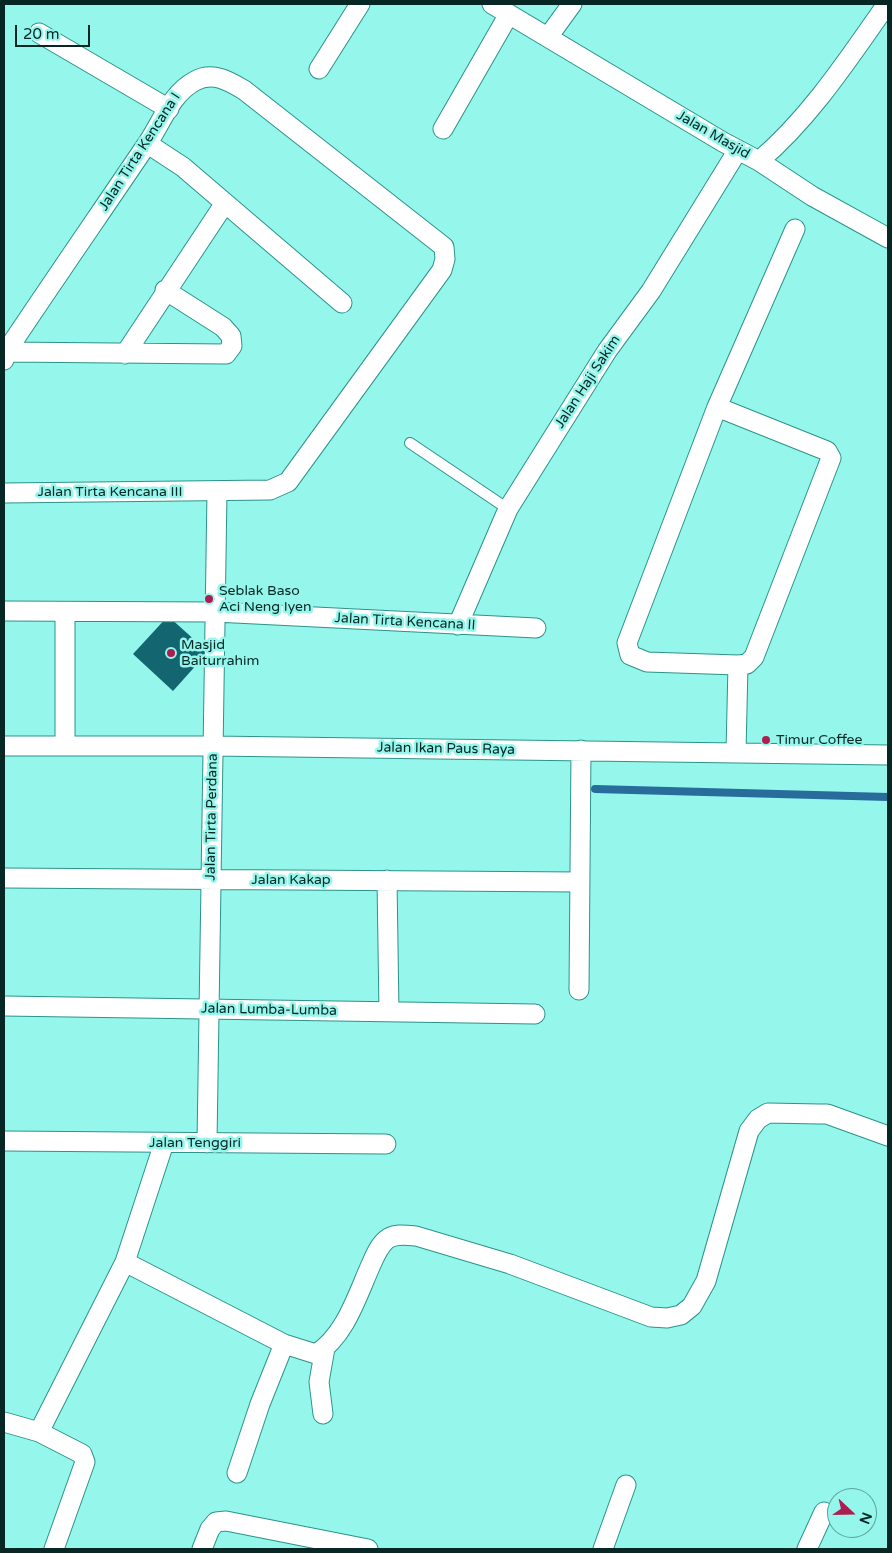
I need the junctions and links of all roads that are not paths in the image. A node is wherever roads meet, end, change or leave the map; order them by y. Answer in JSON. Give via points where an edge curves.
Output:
{"nodes":[{"id":1,"x":360,"y":4,"type":"edge"},
{"id":2,"x":492,"y":4,"type":"edge"},
{"id":3,"x":572,"y":4,"type":"edge"},
{"id":4,"x":887,"y":4,"type":"edge"},
{"id":5,"x":509,"y":14,"type":"junction"},
{"id":6,"x":39,"y":33,"type":"dead end"},
{"id":7,"x":548,"y":37,"type":"junction"},
{"id":8,"x":319,"y":69,"type":"dead end"},
{"id":9,"x":169,"y":109,"type":"junction"},
{"id":10,"x":443,"y":129,"type":"dead end"},
{"id":11,"x":148,"y":144,"type":"junction"},
{"id":12,"x":738,"y":150,"type":"junction"},
{"id":13,"x":759,"y":161,"type":"junction"},
{"id":14,"x":225,"y":203,"type":"junction"},
{"id":15,"x":795,"y":229,"type":"dead end"},
{"id":16,"x":888,"y":238,"type":"edge"},
{"id":17,"x":444,"y":247,"type":"joint"},
{"id":18,"x":165,"y":290,"type":"junction"},
{"id":19,"x":342,"y":302,"type":"dead end"},
{"id":20,"x":125,"y":354,"type":"junction"},
{"id":21,"x":5,"y":356,"type":"edge"},
{"id":22,"x":717,"y":407,"type":"junction"},
{"id":23,"x":410,"y":443,"type":"dead end"},
{"id":24,"x":217,"y":492,"type":"junction"},
{"id":25,"x":4,"y":493,"type":"edge"},
{"id":26,"x":508,"y":509,"type":"junction"},
{"id":27,"x":4,"y":610,"type":"edge"},
{"id":28,"x":65,"y":612,"type":"junction"},
{"id":29,"x":215,"y":612,"type":"junction"},
{"id":30,"x":458,"y":624,"type":"junction"},
{"id":31,"x":536,"y":628,"type":"dead end"},
{"id":32,"x":738,"y":665,"type":"junction"},
{"id":33,"x":65,"y":745,"type":"junction"},
{"id":34,"x":4,"y":746,"type":"edge"},
{"id":35,"x":213,"y":746,"type":"junction"},
{"id":36,"x":580,"y":750,"type":"junction"},
{"id":37,"x":736,"y":752,"type":"junction"},
{"id":38,"x":888,"y":755,"type":"edge"},
{"id":39,"x":4,"y":878,"type":"edge"},
{"id":40,"x":210,"y":880,"type":"junction"},
{"id":41,"x":387,"y":880,"type":"junction"},
{"id":42,"x":578,"y":882,"type":"junction"},
{"id":43,"x":579,"y":990,"type":"dead end"},
{"id":44,"x":4,"y":1006,"type":"edge"},
{"id":45,"x":210,"y":1009,"type":"junction"},
{"id":46,"x":390,"y":1012,"type":"junction"},
{"id":47,"x":535,"y":1014,"type":"dead end"},
{"id":48,"x":888,"y":1136,"type":"edge"},
{"id":49,"x":4,"y":1141,"type":"edge"},
{"id":50,"x":164,"y":1143,"type":"junction"},
{"id":51,"x":208,"y":1143,"type":"junction"},
{"id":52,"x":386,"y":1144,"type":"dead end"},
{"id":53,"x":125,"y":1262,"type":"junction"},
{"id":54,"x":284,"y":1344,"type":"junction"},
{"id":55,"x":325,"y":1348,"type":"junction"},
{"id":56,"x":323,"y":1414,"type":"dead end"},
{"id":57,"x":4,"y":1422,"type":"edge"},
{"id":58,"x":38,"y":1432,"type":"junction"},
{"id":59,"x":237,"y":1473,"type":"dead end"},
{"id":60,"x":626,"y":1486,"type":"dead end"},
{"id":61,"x":824,"y":1512,"type":"dead end"},
{"id":62,"x":330,"y":1546,"type":"edge"},
{"id":63,"x":54,"y":1549,"type":"edge"},
{"id":64,"x":202,"y":1549,"type":"edge"},
{"id":65,"x":368,"y":1549,"type":"edge"},
{"id":66,"x":603,"y":1549,"type":"edge"},
{"id":67,"x":807,"y":1549,"type":"edge"}],
"edges":[{"from":1,"to":8,"type":"street"},
{"from":2,"to":5,"type":"street","name":"Jalan Masjid"},
{"from":3,"to":7,"type":"street"},
{"from":4,"to":13,"type":"street","name":"Jalan Masjid","via":[[799,122]]},
{"from":5,"to":7,"type":"street","name":"Jalan Masjid"},
{"from":5,"to":10,"type":"street"},
{"from":6,"to":9,"type":"street"},
{"from":7,"to":12,"type":"street","name":"Jalan Masjid"},
{"from":9,"to":11,"type":"street","name":"Jalan Tirta Kencana I"},
{"from":9,"to":17,"type":"street","name":"Jalan Tirta Kencana I","via":[[181,90],[196,80],[222,78],[234,84]]},
{"from":11,"to":14,"type":"street","via":[[183,167]]},
{"from":11,"to":21,"type":"street","name":"Jalan Tirta Kencana I"},
{"from":12,"to":13,"type":"street","name":"Jalan Masjid"},
{"from":12,"to":26,"type":"street","name":"Jalan Haji Sakim","via":[[651,291],[607,351]]},
{"from":13,"to":16,"type":"street","via":[[812,196]]},
{"from":14,"to":18,"type":"street"},
{"from":14,"to":19,"type":"street"},
{"from":15,"to":22,"type":"street"},
{"from":17,"to":24,"type":"street","name":"Jalan Tirta Kencana III","via":[[442,270],[288,482],[270,490]]},
{"from":18,"to":20,"type":"street"},
{"from":18,"to":20,"type":"street","via":[[223,327],[231,336],[232,346],[226,354]]},
{"from":20,"to":21,"type":"street"},
{"from":22,"to":32,"type":"street","via":[[828,451],[831,458],[754,657],[747,664]]},
{"from":22,"to":32,"type":"street","via":[[627,643],[630,656],[647,662]]},
{"from":23,"to":26,"type":"lane"},
{"from":24,"to":25,"type":"street","name":"Jalan Tirta Kencana III"},
{"from":24,"to":29,"type":"street","name":"Jalan Tirta Perdana"},
{"from":26,"to":30,"type":"street","name":"Jalan Haji Sakim"},
{"from":27,"to":28,"type":"street","name":"Jalan Tirta Kencana II"},
{"from":28,"to":29,"type":"street","name":"Jalan Tirta Kencana II"},
{"from":28,"to":33,"type":"street"},
{"from":29,"to":30,"type":"street","name":"Jalan Tirta Kencana II"},
{"from":29,"to":35,"type":"street","name":"Jalan Tirta Perdana"},
{"from":30,"to":31,"type":"street","name":"Jalan Tirta Kencana II"},
{"from":32,"to":37,"type":"street"},
{"from":33,"to":34,"type":"street","name":"Jalan Ikan Paus Raya"},
{"from":33,"to":35,"type":"street","name":"Jalan Ikan Paus Raya"},
{"from":35,"to":36,"type":"street","name":"Jalan Ikan Paus Raya"},
{"from":35,"to":40,"type":"street","name":"Jalan Tirta Perdana"},
{"from":36,"to":37,"type":"street","name":"Jalan Ikan Paus Raya"},
{"from":36,"to":42,"type":"street"},
{"from":37,"to":38,"type":"street","name":"Jalan Ikan Paus Raya"},
{"from":39,"to":40,"type":"street","name":"Jalan Kakap"},
{"from":40,"to":41,"type":"street","name":"Jalan Kakap"},
{"from":40,"to":45,"type":"street","name":"Jalan Tirta Perdana"},
{"from":41,"to":42,"type":"street","name":"Jalan Kakap"},
{"from":41,"to":46,"type":"street"},
{"from":42,"to":43,"type":"street"},
{"from":44,"to":45,"type":"street","name":"Jalan Lumba-Lumba"},
{"from":45,"to":46,"type":"street","name":"Jalan Lumba-Lumba"},
{"from":45,"to":51,"type":"street","name":"Jalan Tirta Perdana"},
{"from":46,"to":47,"type":"street","name":"Jalan Lumba-Lumba"},
{"from":48,"to":55,"type":"street","via":[[827,1114],[768,1113],[758,1118],[749,1131],[706,1281],[692,1306],[681,1316],[651,1317],[510,1264],[416,1236],[400,1235],[386,1240],[377,1252],[348,1315]]},
{"from":49,"to":50,"type":"street","name":"Jalan Tenggiri"},
{"from":50,"to":51,"type":"street","name":"Jalan Tenggiri"},
{"from":50,"to":53,"type":"street"},
{"from":51,"to":52,"type":"street","name":"Jalan Tenggiri"},
{"from":53,"to":54,"type":"street"},
{"from":53,"to":58,"type":"street"},
{"from":54,"to":55,"type":"street","via":[[316,1354]]},
{"from":54,"to":59,"type":"street"},
{"from":55,"to":56,"type":"street","via":[[319,1382]]},
{"from":57,"to":58,"type":"street"},
{"from":58,"to":63,"type":"street","via":[[82,1454],[85,1462]]},
{"from":60,"to":66,"type":"street"},
{"from":61,"to":67,"type":"street"},
{"from":62,"to":64,"type":"street","via":[[226,1520],[216,1522],[210,1529]]},
{"from":62,"to":65,"type":"street"}]}
